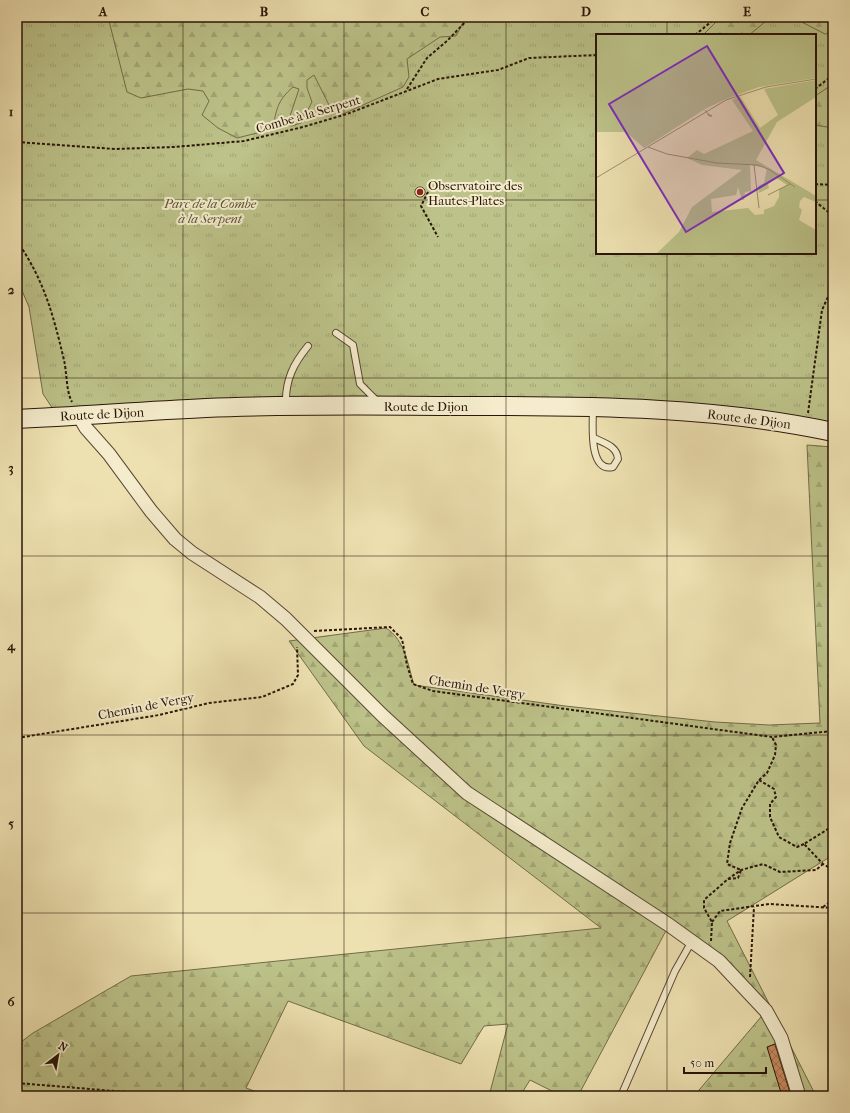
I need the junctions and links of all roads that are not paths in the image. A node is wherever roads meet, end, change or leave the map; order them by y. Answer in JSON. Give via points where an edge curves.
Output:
{"nodes":[{"id":1,"x":336,"y":333,"type":"dead end"},
{"id":2,"x":308,"y":346,"type":"dead end"},
{"id":3,"x":286,"y":406,"type":"junction"},
{"id":4,"x":382,"y":406,"type":"junction"},
{"id":5,"x":593,"y":406,"type":"junction"},
{"id":6,"x":79,"y":416,"type":"junction"},
{"id":7,"x":17,"y":419,"type":"edge"},
{"id":8,"x":833,"y":432,"type":"edge"},
{"id":9,"x":594,"y":438,"type":"junction"},
{"id":10,"x":692,"y":941,"type":"junction"},
{"id":11,"x":621,"y":1096,"type":"edge"},
{"id":12,"x":799,"y":1096,"type":"edge"}],
"edges":[{"from":1,"to":4,"type":"lane","via":[[353,345],[360,384]]},
{"from":2,"to":3,"type":"lane","via":[[292,370]]},
{"from":3,"to":4,"type":"main road","name":"Route de Dijon"},
{"from":3,"to":6,"type":"main road","name":"Route de Dijon"},
{"from":4,"to":5,"type":"main road","name":"Route de Dijon"},
{"from":5,"to":8,"type":"main road","name":"Route de Dijon","via":[[722,415]]},
{"from":5,"to":9,"type":"lane"},
{"from":6,"to":7,"type":"main road","name":"Route de Dijon"},
{"from":6,"to":10,"type":"street","via":[[175,539],[260,597],[301,632],[382,715],[467,793]]},
{"from":9,"to":9,"type":"lane","via":[[599,464],[606,468],[613,467],[618,459],[616,451]]},
{"from":10,"to":11,"type":"lane","via":[[675,971]]},
{"from":10,"to":12,"type":"street","via":[[719,961],[766,1011],[782,1038]]}]}
